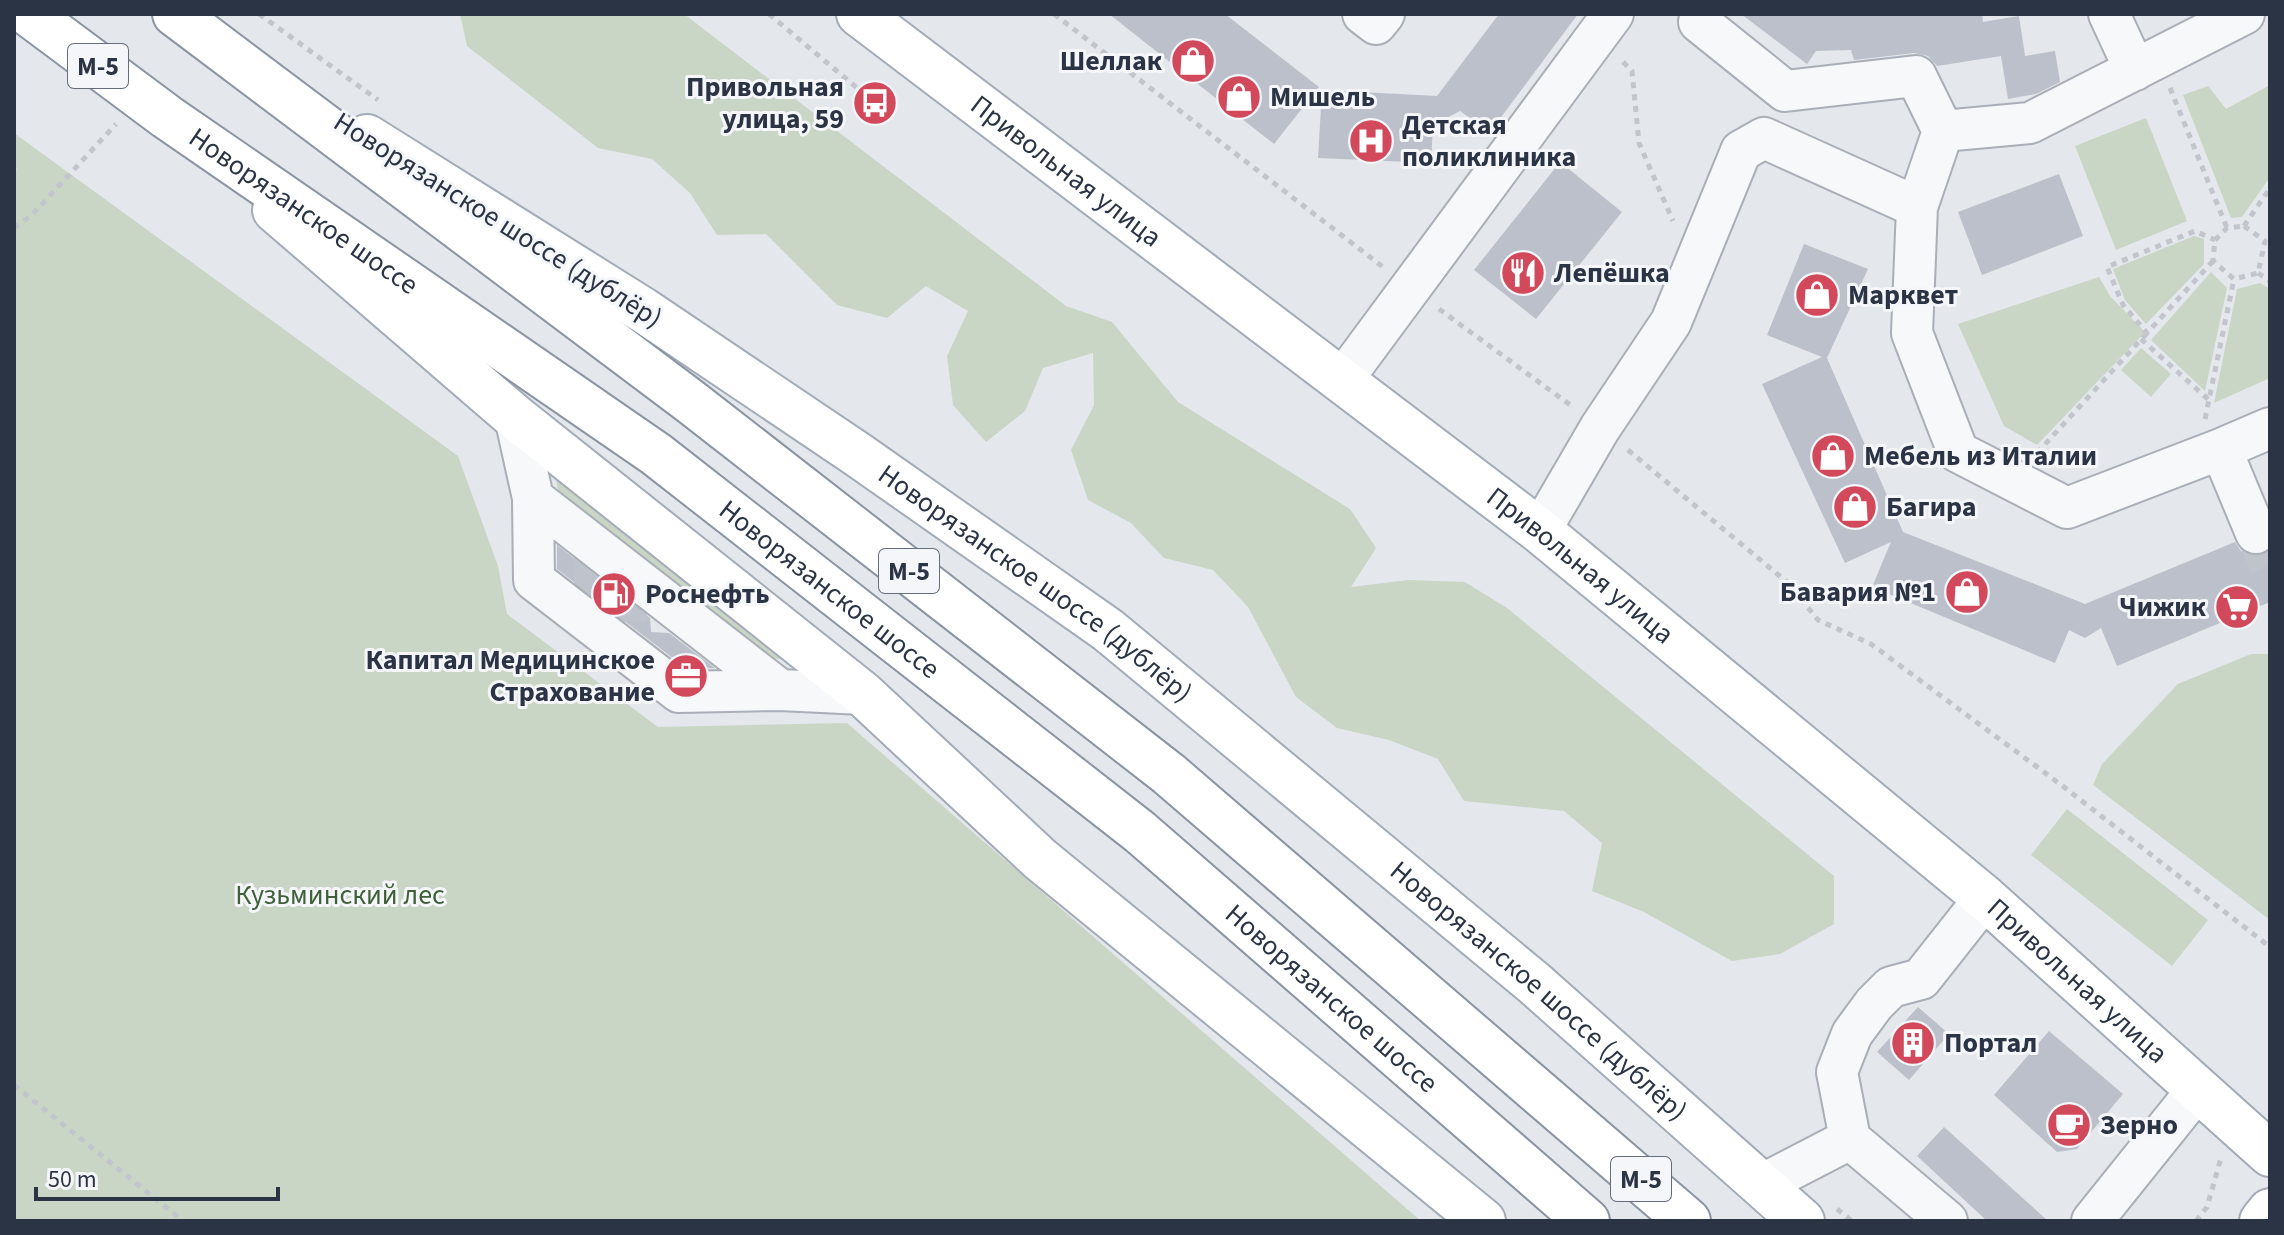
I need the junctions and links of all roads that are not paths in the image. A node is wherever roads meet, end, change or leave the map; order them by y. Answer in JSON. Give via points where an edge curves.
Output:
{"nodes":[{"id":1,"x":29,"y":14,"type":"edge"},
{"id":2,"x":859,"y":14,"type":"edge"},
{"id":3,"x":1363,"y":14,"type":"edge"},
{"id":4,"x":1384,"y":14,"type":"edge"},
{"id":5,"x":2109,"y":14,"type":"edge"},
{"id":6,"x":2244,"y":14,"type":"edge"},
{"id":7,"x":1699,"y":22,"type":"dead end"},
{"id":8,"x":188,"y":24,"type":"edge"},
{"id":9,"x":1605,"y":24,"type":"edge"},
{"id":10,"x":2147,"y":64,"type":"junction"},
{"id":11,"x":154,"y":108,"type":"junction"},
{"id":12,"x":1943,"y":131,"type":"junction"},
{"id":13,"x":1917,"y":207,"type":"junction"},
{"id":14,"x":1343,"y":379,"type":"junction"},
{"id":15,"x":515,"y":417,"type":"junction"},
{"id":16,"x":2270,"y":428,"type":"edge"},
{"id":17,"x":2209,"y":454,"type":"junction"},
{"id":18,"x":533,"y":498,"type":"junction"},
{"id":19,"x":1540,"y":531,"type":"junction"},
{"id":20,"x":2256,"y":533,"type":"tunnel mouth"},
{"id":21,"x":780,"y":690,"type":"junction"},
{"id":22,"x":863,"y":694,"type":"junction"},
{"id":23,"x":1985,"y":898,"type":"junction"},
{"id":24,"x":2198,"y":1089,"type":"junction"},
{"id":25,"x":1850,"y":1139,"type":"junction"},
{"id":26,"x":2270,"y":1154,"type":"edge"},
{"id":27,"x":1761,"y":1185,"type":"junction"},
{"id":28,"x":2270,"y":1211,"type":"edge"},
{"id":29,"x":1483,"y":1221,"type":"edge"},
{"id":30,"x":1587,"y":1221,"type":"edge"},
{"id":31,"x":1688,"y":1221,"type":"edge"},
{"id":32,"x":1802,"y":1221,"type":"edge"},
{"id":33,"x":1946,"y":1221,"type":"edge"},
{"id":34,"x":2092,"y":1221,"type":"edge"},
{"id":35,"x":2262,"y":1221,"type":"edge"}],
"edges":[{"from":1,"to":11,"type":"main road","name":"Новорязанское шоссе","number":"М-5"},
{"from":2,"to":14,"type":"main road","name":"Привольная улица"},
{"from":3,"to":4,"type":"lane","via":[[1376,24]]},
{"from":5,"to":10,"type":"lane"},
{"from":6,"to":10,"type":"lane"},
{"from":7,"to":12,"type":"lane","via":[[1785,91],[1916,76]]},
{"from":8,"to":27,"type":"main road","name":"Новорязанское шоссе (дублёр)","via":[[643,310],[1108,630],[1534,983]]},
{"from":8,"to":31,"type":"main road","number":"М-5","via":[[691,402],[1169,774]]},
{"from":9,"to":14,"type":"lane"},
{"from":10,"to":12,"type":"lane","via":[[2030,123]]},
{"from":11,"to":15,"type":"main road"},
{"from":11,"to":30,"type":"main road","name":"Новорязанское шоссе","number":"М-5","via":[[656,454],[1140,832]]},
{"from":12,"to":13,"type":"lane"},
{"from":13,"to":17,"type":"lane","via":[[1912,333],[1958,452],[2067,508]]},
{"from":13,"to":19,"type":"lane","via":[[1764,138],[1741,151],[1671,322]]},
{"from":14,"to":19,"type":"main road","name":"Привольная улица"},
{"from":15,"to":18,"type":"lane"},
{"from":15,"to":22,"type":"main road"},
{"from":16,"to":17,"type":"lane"},
{"from":17,"to":20,"type":"lane"},
{"from":18,"to":21,"type":"lane","via":[[595,552]]},
{"from":18,"to":21,"type":"lane","via":[[534,580],[596,618],[679,692]]},
{"from":19,"to":23,"type":"main road","name":"Привольная улица"},
{"from":21,"to":22,"type":"lane"},
{"from":22,"to":29,"type":"main road","via":[[1040,859]]},
{"from":23,"to":24,"type":"main road","name":"Привольная улица"},
{"from":23,"to":25,"type":"lane","via":[[1921,979],[1891,987],[1852,1034],[1837,1072]]},
{"from":24,"to":26,"type":"main road","name":"Привольная улица"},
{"from":24,"to":34,"type":"lane"},
{"from":25,"to":27,"type":"lane"},
{"from":25,"to":33,"type":"lane"},
{"from":27,"to":32,"type":"main road","name":"Новорязанское шоссе (дублёр)"},
{"from":28,"to":35,"type":"main road"}]}
